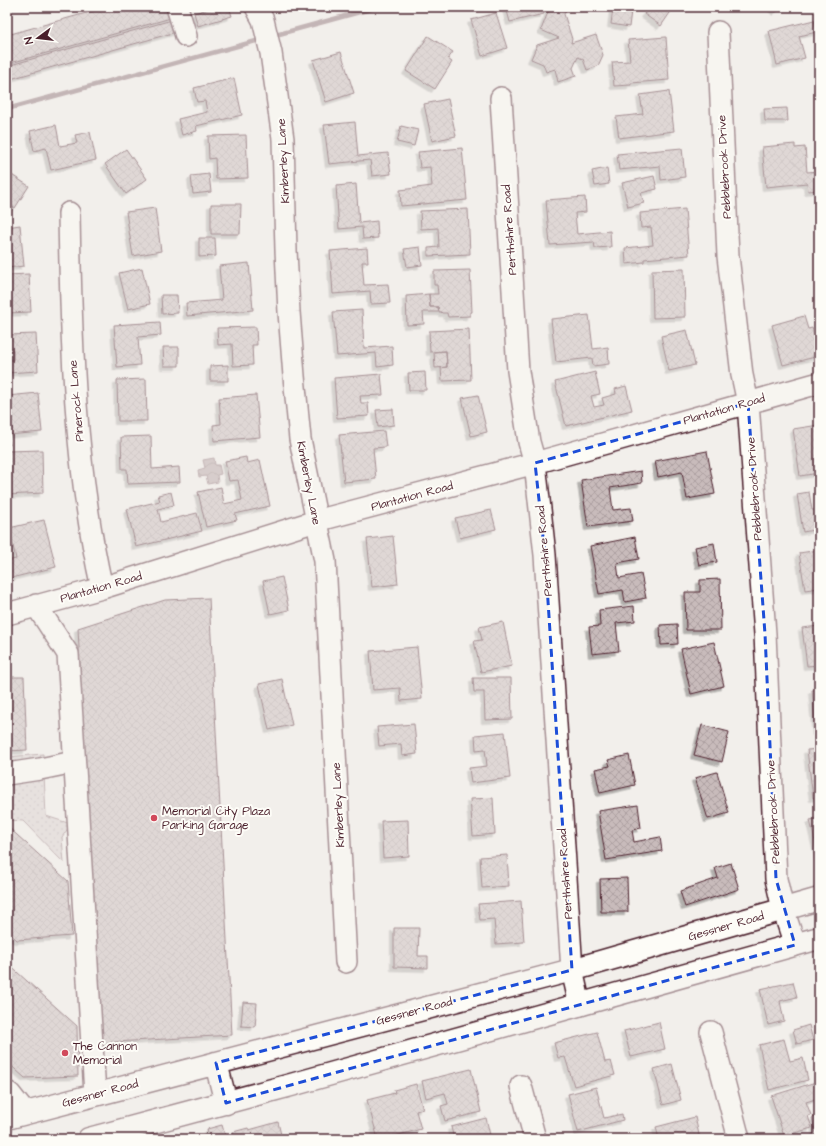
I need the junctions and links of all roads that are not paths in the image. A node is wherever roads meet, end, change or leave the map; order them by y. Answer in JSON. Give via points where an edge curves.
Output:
{"nodes":[{"id":1,"x":177,"y":7,"type":"edge"},
{"id":2,"x":260,"y":14,"type":"edge"},
{"id":3,"x":718,"y":32,"type":"dead end"},
{"id":4,"x":186,"y":36,"type":"dead end"},
{"id":5,"x":501,"y":98,"type":"dead end"},
{"id":6,"x":69,"y":213,"type":"dead end"},
{"id":7,"x":819,"y":383,"type":"edge"},
{"id":8,"x":748,"y":403,"type":"junction"},
{"id":9,"x":535,"y":463,"type":"junction"},
{"id":10,"x":316,"y":521,"type":"junction"},
{"id":11,"x":102,"y":588,"type":"junction"},
{"id":12,"x":36,"y":605,"type":"junction"},
{"id":13,"x":7,"y":614,"type":"edge"},
{"id":14,"x":74,"y":762,"type":"junction"},
{"id":15,"x":7,"y":774,"type":"edge"},
{"id":16,"x":819,"y":899,"type":"edge"},
{"id":17,"x":783,"y":910,"type":"junction"},
{"id":18,"x":819,"y":938,"type":"edge"},
{"id":19,"x":795,"y":945,"type":"junction"},
{"id":20,"x":346,"y":962,"type":"dead end"},
{"id":21,"x":572,"y":970,"type":"junction"},
{"id":22,"x":580,"y":1005,"type":"junction"},
{"id":23,"x":711,"y":1032,"type":"dead end"},
{"id":24,"x":216,"y":1063,"type":"junction"},
{"id":25,"x":521,"y":1086,"type":"dead end"},
{"id":26,"x":7,"y":1092,"type":"edge"},
{"id":27,"x":95,"y":1094,"type":"junction"},
{"id":28,"x":226,"y":1103,"type":"junction"},
{"id":29,"x":16,"y":1115,"type":"edge"},
{"id":30,"x":89,"y":1139,"type":"edge"},
{"id":31,"x":535,"y":1139,"type":"edge"},
{"id":32,"x":739,"y":1139,"type":"edge"}],
"edges":[{"from":1,"to":4,"type":"street"},
{"from":2,"to":10,"type":"street","name":"Kimberley Lane","via":[[271,53],[283,140],[286,250],[294,376],[300,439]]},
{"from":3,"to":8,"type":"street","name":"Pebblebrook Drive","via":[[728,256],[742,375]]},
{"from":5,"to":9,"type":"street","name":"Perthshire Road","via":[[518,371],[529,442]]},
{"from":6,"to":11,"type":"street","name":"Pinerock Lane","via":[[70,316],[74,379],[87,504]]},
{"from":7,"to":8,"type":"street","name":"Plantation Road"},
{"from":8,"to":9,"type":"street","name":"Plantation Road"},
{"from":8,"to":17,"type":"street","name":"Pebblebrook Drive","via":[[765,634],[776,879]]},
{"from":9,"to":10,"type":"street","name":"Plantation Road"},
{"from":9,"to":21,"type":"street","name":"Perthshire Road","via":[[545,555]]},
{"from":10,"to":11,"type":"street","name":"Plantation Road"},
{"from":10,"to":20,"type":"street","name":"Kimberley Lane","via":[[325,561]]},
{"from":11,"to":12,"type":"street","name":"Plantation Road"},
{"from":12,"to":13,"type":"street","name":"Plantation Road"},
{"from":12,"to":14,"type":"street","via":[[68,654]]},
{"from":14,"to":15,"type":"street"},
{"from":14,"to":27,"type":"street"},
{"from":16,"to":17,"type":"main road","name":"Gessner Road"},
{"from":17,"to":19,"type":"street","name":"Pebblebrook Drive"},
{"from":17,"to":21,"type":"main road","name":"Gessner Road"},
{"from":18,"to":19,"type":"main road"},
{"from":19,"to":22,"type":"main road"},
{"from":21,"to":22,"type":"street","name":"Perthshire Road"},
{"from":21,"to":24,"type":"main road","name":"Gessner Road"},
{"from":22,"to":28,"type":"main road"},
{"from":23,"to":32,"type":"street"},
{"from":24,"to":27,"type":"main road","name":"Gessner Road"},
{"from":24,"to":28,"type":"main road"},
{"from":25,"to":31,"type":"street"},
{"from":26,"to":29,"type":"street","via":[[10,1094]]},
{"from":27,"to":29,"type":"main road","name":"Gessner Road"},
{"from":28,"to":30,"type":"main road"}]}
